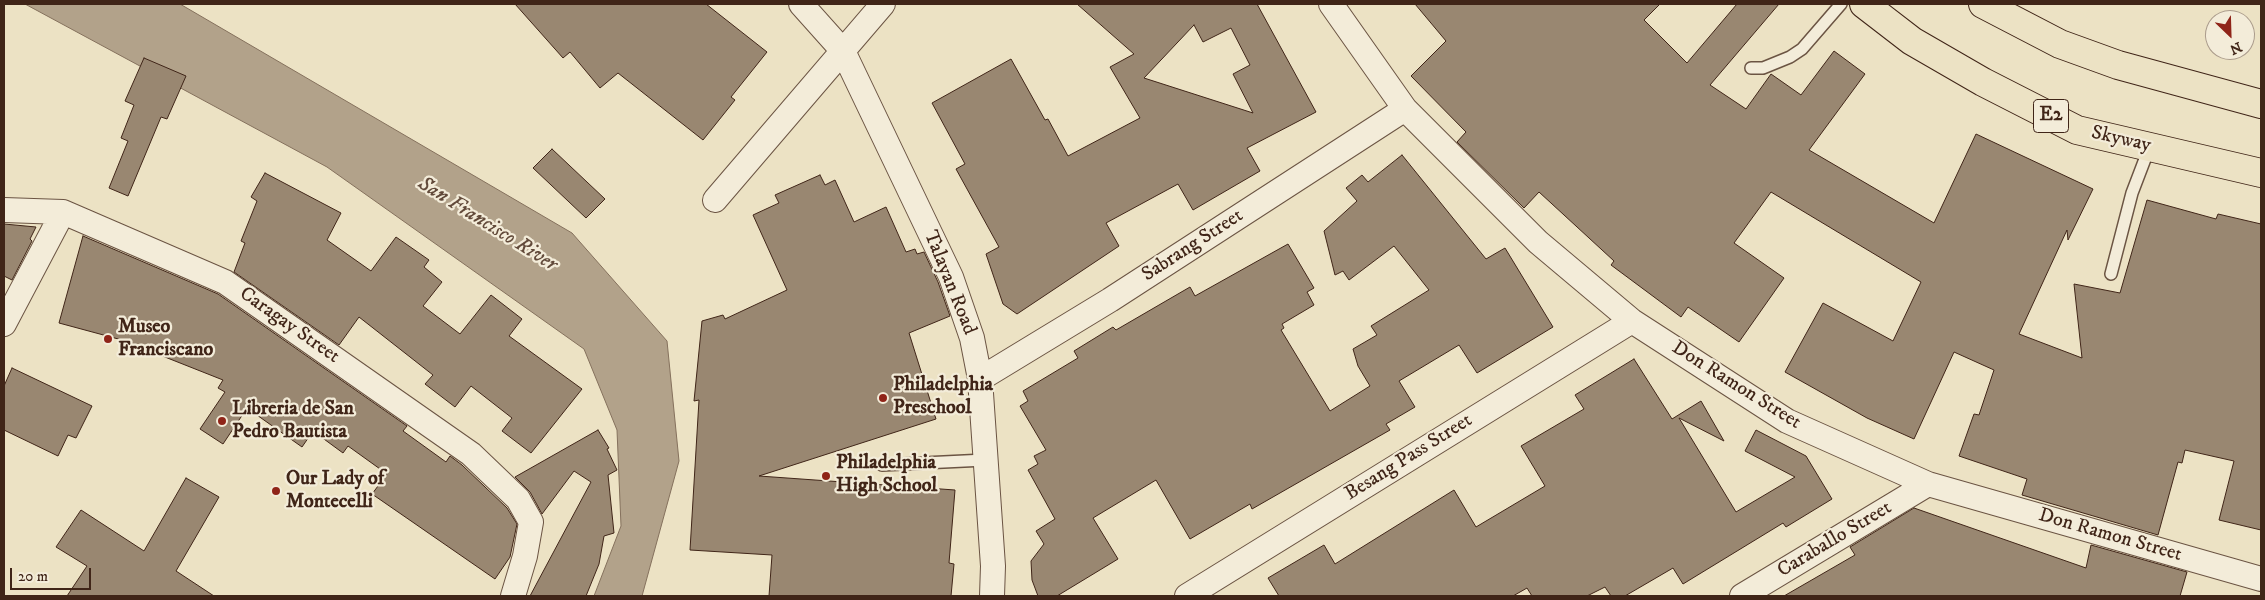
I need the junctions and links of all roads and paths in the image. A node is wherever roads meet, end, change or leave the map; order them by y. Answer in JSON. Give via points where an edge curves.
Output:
{"nodes":[{"id":1,"x":801,"y":4,"type":"edge"},
{"id":2,"x":883,"y":4,"type":"edge"},
{"id":3,"x":1331,"y":4,"type":"edge"},
{"id":4,"x":1841,"y":4,"type":"edge"},
{"id":5,"x":1864,"y":4,"type":"edge"},
{"id":6,"x":1983,"y":4,"type":"edge"},
{"id":7,"x":843,"y":51,"type":"junction"},
{"id":8,"x":1751,"y":68,"type":"dead end"},
{"id":9,"x":2261,"y":104,"type":"edge"},
{"id":10,"x":1405,"y":109,"type":"junction"},
{"id":11,"x":2145,"y":159,"type":"dead end"},
{"id":12,"x":2261,"y":173,"type":"edge"},
{"id":13,"x":715,"y":200,"type":"dead end"},
{"id":14,"x":4,"y":210,"type":"edge"},
{"id":15,"x":63,"y":212,"type":"junction"},
{"id":16,"x":2111,"y":274,"type":"dead end"},
{"id":17,"x":1632,"y":321,"type":"junction"},
{"id":18,"x":4,"y":324,"type":"edge"},
{"id":19,"x":980,"y":379,"type":"junction"},
{"id":20,"x":985,"y":460,"type":"junction"},
{"id":21,"x":882,"y":465,"type":"dead end"},
{"id":22,"x":1928,"y":484,"type":"junction"},
{"id":23,"x":2261,"y":579,"type":"edge"},
{"id":24,"x":513,"y":596,"type":"edge"},
{"id":25,"x":992,"y":596,"type":"edge"},
{"id":26,"x":1187,"y":596,"type":"edge"},
{"id":27,"x":1742,"y":596,"type":"edge"}],
"edges":[{"from":1,"to":7,"type":"street","name":"Talayan Road"},
{"from":2,"to":7,"type":"street"},
{"from":3,"to":10,"type":"street","name":"Don Ramon Street"},
{"from":4,"to":8,"type":"lane","via":[[1802,49],[1763,68]]},
{"from":5,"to":12,"type":"highway","name":"Skyway","number":"E2","via":[[1912,41],[2077,130]]},
{"from":6,"to":9,"type":"highway","via":[[2060,44],[2110,62]]},
{"from":7,"to":13,"type":"street"},
{"from":7,"to":19,"type":"street","name":"Talayan Road","via":[[951,276],[972,338]]},
{"from":10,"to":17,"type":"street","name":"Don Ramon Street","via":[[1538,242]]},
{"from":10,"to":19,"type":"street","name":"Sabrang Street","via":[[1110,300]]},
{"from":11,"to":16,"type":"lane","via":[[2132,193]]},
{"from":14,"to":15,"type":"street","name":"Caragay Street"},
{"from":15,"to":18,"type":"street"},
{"from":15,"to":24,"type":"street","name":"Caragay Street","via":[[225,282],[471,454],[518,498],[531,522]]},
{"from":17,"to":22,"type":"street","name":"Don Ramon Street","via":[[1787,421]]},
{"from":17,"to":26,"type":"street","name":"Besang Pass Street"},
{"from":19,"to":20,"type":"street","name":"Talayan Road"},
{"from":20,"to":21,"type":"lane"},
{"from":20,"to":25,"type":"street","name":"Talayan Road","via":[[993,566]]},
{"from":22,"to":23,"type":"street","name":"Don Ramon Street"},
{"from":22,"to":27,"type":"street","name":"Caraballo Street"}]}
